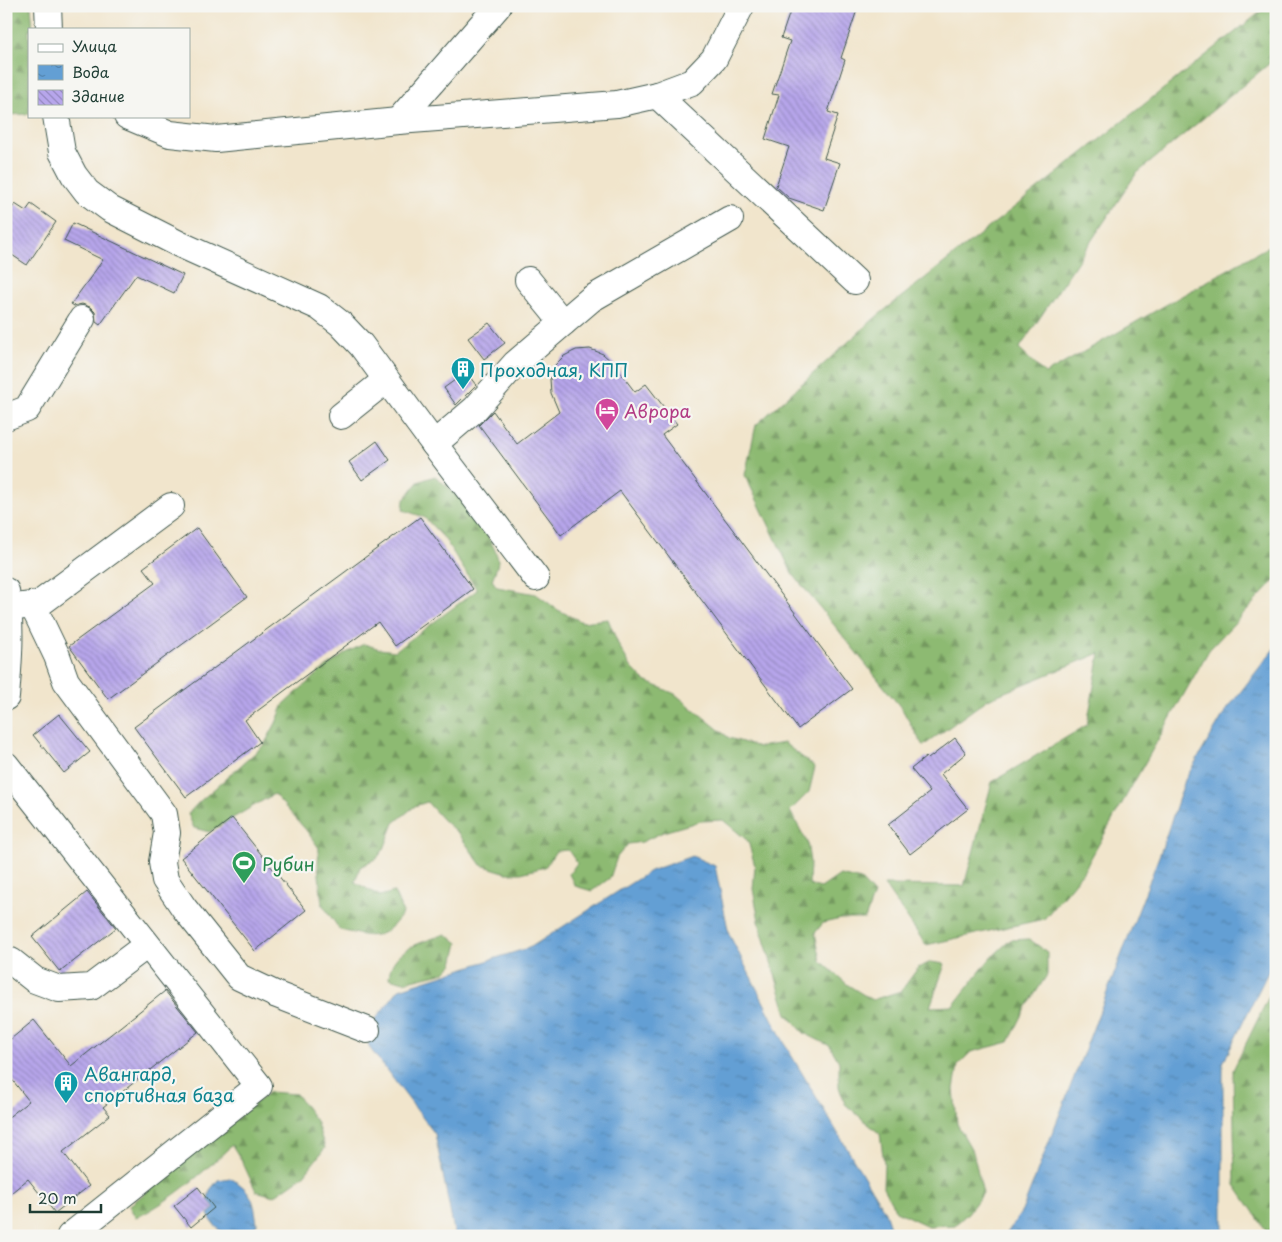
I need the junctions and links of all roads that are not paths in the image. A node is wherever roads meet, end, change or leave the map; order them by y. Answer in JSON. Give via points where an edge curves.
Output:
{"nodes":[{"id":1,"x":48,"y":6,"type":"edge"},
{"id":2,"x":498,"y":6,"type":"edge"},
{"id":3,"x":741,"y":6,"type":"edge"},
{"id":4,"x":49,"y":28,"type":"edge"},
{"id":5,"x":657,"y":95,"type":"junction"},
{"id":6,"x":56,"y":118,"type":"edge"},
{"id":7,"x":132,"y":118,"type":"edge"},
{"id":8,"x":398,"y":120,"type":"junction"},
{"id":9,"x":730,"y":220,"type":"dead end"},
{"id":10,"x":528,"y":280,"type":"dead end"},
{"id":11,"x":855,"y":281,"type":"dead end"},
{"id":12,"x":82,"y":319,"type":"dead end"},
{"id":13,"x":562,"y":324,"type":"junction"},
{"id":14,"x":386,"y":380,"type":"junction"},
{"id":15,"x":341,"y":416,"type":"dead end"},
{"id":16,"x":6,"y":417,"type":"edge"},
{"id":17,"x":434,"y":444,"type":"junction"},
{"id":18,"x":171,"y":506,"type":"dead end"},
{"id":19,"x":536,"y":578,"type":"dead end"},
{"id":20,"x":16,"y":601,"type":"edge"},
{"id":21,"x":6,"y":697,"type":"edge"},
{"id":22,"x":6,"y":765,"type":"edge"},
{"id":23,"x":147,"y":944,"type":"junction"},
{"id":24,"x":6,"y":960,"type":"edge"},
{"id":25,"x":367,"y":1030,"type":"dead end"},
{"id":26,"x":70,"y":1236,"type":"edge"}],
"edges":[{"from":1,"to":4,"type":"street"},
{"from":2,"to":8,"type":"street"},
{"from":3,"to":5,"type":"street","via":[[714,59],[692,82]]},
{"from":5,"to":8,"type":"street","via":[[617,104]]},
{"from":5,"to":11,"type":"street"},
{"from":6,"to":14,"type":"street","via":[[62,152],[74,176],[87,192],[110,209],[170,240],[318,307],[361,344]]},
{"from":7,"to":8,"type":"street","via":[[170,134],[216,139]]},
{"from":9,"to":13,"type":"street","via":[[591,299]]},
{"from":10,"to":13,"type":"street"},
{"from":12,"to":16,"type":"street","via":[[26,410]]},
{"from":13,"to":17,"type":"street","via":[[515,364],[475,409]]},
{"from":14,"to":15,"type":"street"},
{"from":14,"to":17,"type":"street"},
{"from":17,"to":19,"type":"street"},
{"from":18,"to":20,"type":"street","via":[[39,604]]},
{"from":20,"to":21,"type":"street"},
{"from":20,"to":25,"type":"street","via":[[57,656],[66,681],[164,814],[167,834],[162,862],[165,880],[239,977]]},
{"from":22,"to":23,"type":"street"},
{"from":23,"to":24,"type":"street","via":[[91,987],[59,989],[35,980]]},
{"from":23,"to":26,"type":"street","via":[[260,1086]]}]}
